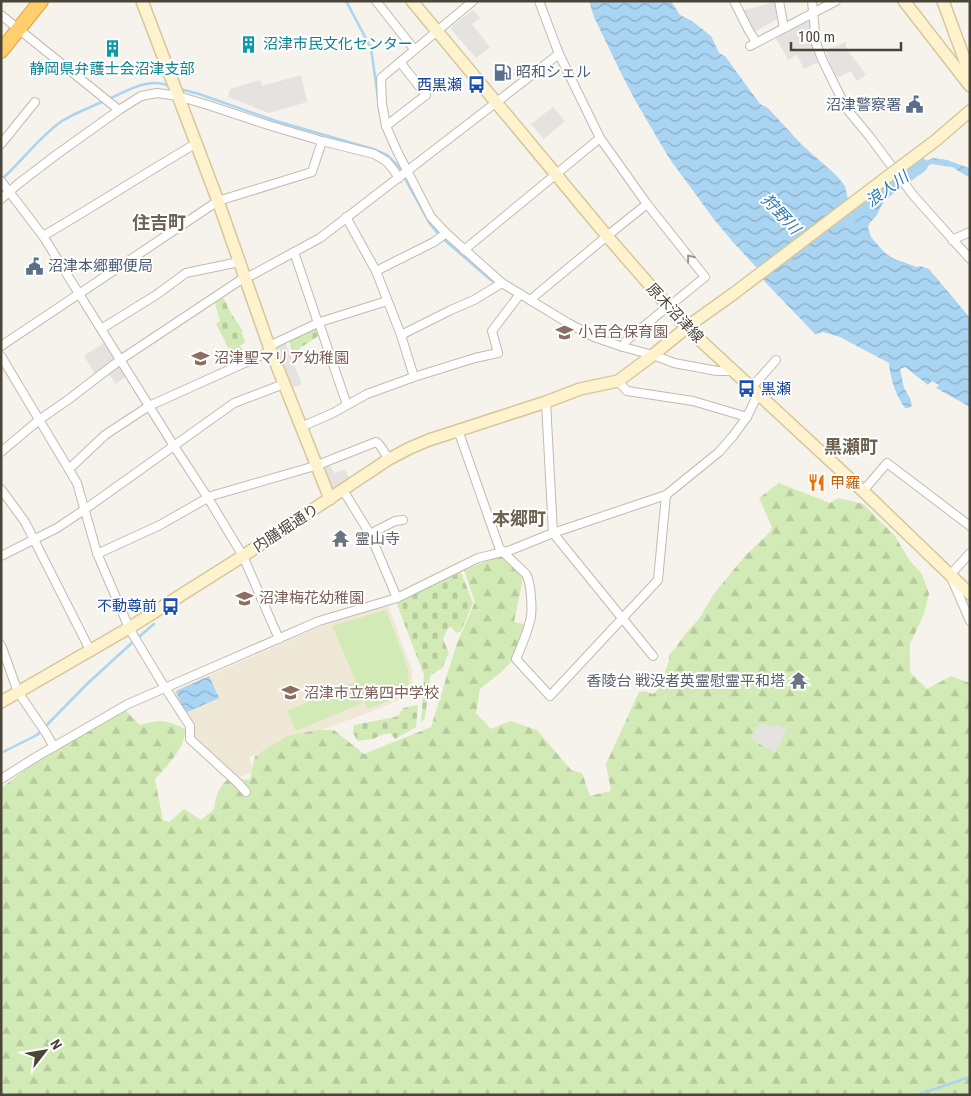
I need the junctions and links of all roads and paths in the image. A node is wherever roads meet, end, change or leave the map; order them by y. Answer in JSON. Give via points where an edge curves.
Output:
{"nodes":[{"id":1,"x":42,"y":1,"type":"edge"},
{"id":2,"x":142,"y":1,"type":"edge"},
{"id":3,"x":376,"y":1,"type":"edge"},
{"id":4,"x":412,"y":1,"type":"edge"},
{"id":5,"x":419,"y":1,"type":"edge"},
{"id":6,"x":473,"y":1,"type":"edge"},
{"id":7,"x":539,"y":1,"type":"edge"},
{"id":8,"x":734,"y":1,"type":"edge"},
{"id":9,"x":778,"y":1,"type":"edge"},
{"id":10,"x":812,"y":1,"type":"edge"},
{"id":11,"x":836,"y":1,"type":"edge"},
{"id":12,"x":904,"y":1,"type":"edge"},
{"id":13,"x":945,"y":2,"type":"edge"},
{"id":14,"x":814,"y":13,"type":"junction"},
{"id":15,"x":1,"y":15,"type":"edge"},
{"id":16,"x":784,"y":28,"type":"junction"},
{"id":17,"x":20,"y":29,"type":"junction"},
{"id":18,"x":439,"y":30,"type":"junction"},
{"id":19,"x":414,"y":49,"type":"junction"},
{"id":20,"x":1,"y":51,"type":"edge"},
{"id":21,"x":559,"y":54,"type":"junction"},
{"id":22,"x":400,"y":62,"type":"junction"},
{"id":23,"x":970,"y":78,"type":"edge"},
{"id":24,"x":970,"y":86,"type":"edge"},
{"id":25,"x":178,"y":96,"type":"junction"},
{"id":26,"x":35,"y":102,"type":"dead end"},
{"id":27,"x":498,"y":102,"type":"junction"},
{"id":28,"x":119,"y":110,"type":"junction"},
{"id":29,"x":970,"y":111,"type":"edge"},
{"id":30,"x":386,"y":126,"type":"junction"},
{"id":31,"x":600,"y":138,"type":"junction"},
{"id":32,"x":322,"y":141,"type":"junction"},
{"id":33,"x":197,"y":143,"type":"junction"},
{"id":34,"x":1,"y":144,"type":"edge"},
{"id":35,"x":407,"y":171,"type":"junction"},
{"id":36,"x":557,"y":172,"type":"junction"},
{"id":37,"x":399,"y":178,"type":"junction"},
{"id":38,"x":1,"y":181,"type":"edge"},
{"id":39,"x":9,"y":191,"type":"junction"},
{"id":40,"x":1,"y":199,"type":"edge"},
{"id":41,"x":218,"y":201,"type":"junction"},
{"id":42,"x":647,"y":204,"type":"junction"},
{"id":43,"x":346,"y":218,"type":"junction"},
{"id":44,"x":970,"y":232,"type":"edge"},
{"id":45,"x":446,"y":233,"type":"junction"},
{"id":46,"x":609,"y":234,"type":"junction"},
{"id":47,"x":43,"y":236,"type":"junction"},
{"id":48,"x":952,"y":240,"type":"junction"},
{"id":49,"x":464,"y":250,"type":"junction"},
{"id":50,"x":294,"y":252,"type":"junction"},
{"id":51,"x":970,"y":259,"type":"edge"},
{"id":52,"x":239,"y":262,"type":"junction"},
{"id":53,"x":376,"y":272,"type":"junction"},
{"id":54,"x":245,"y":277,"type":"junction"},
{"id":55,"x":502,"y":283,"type":"junction"},
{"id":56,"x":80,"y":294,"type":"junction"},
{"id":57,"x":520,"y":294,"type":"junction"},
{"id":58,"x":530,"y":300,"type":"junction"},
{"id":59,"x":387,"y":301,"type":"junction"},
{"id":60,"x":670,"y":305,"type":"junction"},
{"id":61,"x":319,"y":323,"type":"junction"},
{"id":62,"x":688,"y":326,"type":"junction"},
{"id":63,"x":101,"y":329,"type":"junction"},
{"id":64,"x":401,"y":335,"type":"junction"},
{"id":65,"x":1,"y":346,"type":"edge"},
{"id":66,"x":623,"y":347,"type":"junction"},
{"id":67,"x":270,"y":348,"type":"junction"},
{"id":68,"x":653,"y":355,"type":"junction"},
{"id":69,"x":1,"y":356,"type":"edge"},
{"id":70,"x":120,"y":360,"type":"junction"},
{"id":71,"x":776,"y":360,"type":"dead end"},
{"id":72,"x":733,"y":371,"type":"junction"},
{"id":73,"x":414,"y":377,"type":"junction"},
{"id":74,"x":618,"y":381,"type":"junction"},
{"id":75,"x":284,"y":384,"type":"junction"},
{"id":76,"x":755,"y":388,"type":"junction"},
{"id":77,"x":546,"y":402,"type":"junction"},
{"id":78,"x":347,"y":405,"type":"junction"},
{"id":79,"x":149,"y":406,"type":"junction"},
{"id":80,"x":747,"y":417,"type":"junction"},
{"id":81,"x":39,"y":420,"type":"junction"},
{"id":82,"x":300,"y":427,"type":"junction"},
{"id":83,"x":458,"y":430,"type":"junction"},
{"id":84,"x":174,"y":446,"type":"junction"},
{"id":85,"x":1,"y":452,"type":"edge"},
{"id":86,"x":389,"y":459,"type":"junction"},
{"id":87,"x":315,"y":466,"type":"junction"},
{"id":88,"x":69,"y":469,"type":"junction"},
{"id":89,"x":865,"y":488,"type":"junction"},
{"id":90,"x":1,"y":490,"type":"edge"},
{"id":91,"x":343,"y":490,"type":"junction"},
{"id":92,"x":666,"y":495,"type":"junction"},
{"id":93,"x":208,"y":498,"type":"junction"},
{"id":94,"x":330,"y":499,"type":"junction"},
{"id":95,"x":84,"y":510,"type":"junction"},
{"id":96,"x":403,"y":520,"type":"dead end"},
{"id":97,"x":970,"y":526,"type":"edge"},
{"id":98,"x":553,"y":533,"type":"junction"},
{"id":99,"x":370,"y":534,"type":"junction"},
{"id":100,"x":34,"y":540,"type":"junction"},
{"id":101,"x":503,"y":552,"type":"junction"},
{"id":102,"x":970,"y":553,"type":"edge"},
{"id":103,"x":97,"y":554,"type":"junction"},
{"id":104,"x":1,"y":556,"type":"edge"},
{"id":105,"x":243,"y":556,"type":"junction"},
{"id":106,"x":952,"y":572,"type":"junction"},
{"id":107,"x":970,"y":584,"type":"edge"},
{"id":108,"x":970,"y":594,"type":"edge"},
{"id":109,"x":397,"y":598,"type":"junction"},
{"id":110,"x":622,"y":619,"type":"junction"},
{"id":111,"x":970,"y":621,"type":"edge"},
{"id":112,"x":129,"y":628,"type":"junction"},
{"id":113,"x":279,"y":639,"type":"junction"},
{"id":114,"x":1,"y":645,"type":"edge"},
{"id":115,"x":90,"y":650,"type":"junction"},
{"id":116,"x":653,"y":656,"type":"dead end"},
{"id":117,"x":165,"y":687,"type":"junction"},
{"id":118,"x":18,"y":692,"type":"junction"},
{"id":119,"x":1,"y":702,"type":"edge"},
{"id":120,"x":54,"y":747,"type":"junction"},
{"id":121,"x":1,"y":779,"type":"edge"},
{"id":122,"x":246,"y":792,"type":"dead end"}],
"edges":[{"from":1,"to":17,"type":"highway"},
{"from":2,"to":25,"type":"street"},
{"from":3,"to":19,"type":"street"},
{"from":4,"to":18,"type":"street","name":"原木沼津線"},
{"from":5,"to":18,"type":"street","name":"原木沼津線"},
{"from":6,"to":18,"type":"street"},
{"from":7,"to":21,"type":"street"},
{"from":8,"to":16,"type":"street","via":[[753,44]]},
{"from":9,"to":16,"type":"street"},
{"from":10,"to":14,"type":"street"},
{"from":11,"to":14,"type":"street"},
{"from":12,"to":24,"type":"street"},
{"from":13,"to":23,"type":"street"},
{"from":14,"to":16,"type":"street"},
{"from":14,"to":48,"type":"street","via":[[816,43],[846,108]]},
{"from":15,"to":17,"type":"street"},
{"from":17,"to":20,"type":"highway"},
{"from":17,"to":28,"type":"street"},
{"from":18,"to":19,"type":"street"},
{"from":18,"to":27,"type":"street","name":"原木沼津線"},
{"from":19,"to":22,"type":"street"},
{"from":21,"to":27,"type":"street"},
{"from":21,"to":31,"type":"street"},
{"from":22,"to":30,"type":"street","via":[[381,78]]},
{"from":22,"to":30,"type":"street","via":[[426,95]]},
{"from":25,"to":28,"type":"street","via":[[157,93],[141,96]]},
{"from":25,"to":32,"type":"street"},
{"from":25,"to":33,"type":"street"},
{"from":26,"to":34,"type":"street"},
{"from":27,"to":35,"type":"street"},
{"from":27,"to":36,"type":"street","name":"原木沼津線"},
{"from":28,"to":39,"type":"street"},
{"from":29,"to":62,"type":"street","bridge":true,"via":[[935,141]]},
{"from":30,"to":35,"type":"street"},
{"from":31,"to":36,"type":"street"},
{"from":31,"to":42,"type":"street"},
{"from":32,"to":37,"type":"street","via":[[374,154],[386,161]]},
{"from":32,"to":41,"type":"street","via":[[312,172]]},
{"from":33,"to":41,"type":"street"},
{"from":33,"to":47,"type":"street"},
{"from":35,"to":37,"type":"street"},
{"from":35,"to":45,"type":"street","via":[[431,217]]},
{"from":36,"to":46,"type":"street","name":"原木沼津線"},
{"from":36,"to":49,"type":"street"},
{"from":37,"to":43,"type":"street"},
{"from":38,"to":39,"type":"street"},
{"from":39,"to":40,"type":"street"},
{"from":39,"to":47,"type":"street"},
{"from":41,"to":52,"type":"street"},
{"from":41,"to":56,"type":"street"},
{"from":42,"to":46,"type":"street"},
{"from":60,"to":42,"type":"street","one_way":true,"via":[[705,277]]},
{"from":43,"to":50,"type":"street","via":[[320,238]]},
{"from":43,"to":53,"type":"street"},
{"from":44,"to":48,"type":"street"},
{"from":45,"to":49,"type":"street"},
{"from":45,"to":53,"type":"street"},
{"from":46,"to":58,"type":"street"},
{"from":46,"to":60,"type":"street","name":"原木沼津線"},
{"from":47,"to":56,"type":"street"},
{"from":48,"to":51,"type":"street"},
{"from":49,"to":55,"type":"street"},
{"from":50,"to":54,"type":"street"},
{"from":50,"to":61,"type":"street"},
{"from":52,"to":54,"type":"street"},
{"from":52,"to":63,"type":"street","via":[[186,274]]},
{"from":53,"to":59,"type":"street"},
{"from":54,"to":67,"type":"street"},
{"from":54,"to":70,"type":"street"},
{"from":55,"to":57,"type":"street"},
{"from":55,"to":64,"type":"street"},
{"from":56,"to":63,"type":"street"},
{"from":56,"to":65,"type":"street"},
{"from":57,"to":58,"type":"street"},
{"from":57,"to":73,"type":"street","via":[[492,331],[498,353]]},
{"from":58,"to":66,"type":"street","via":[[594,337]]},
{"from":59,"to":61,"type":"street"},
{"from":59,"to":64,"type":"street"},
{"from":60,"to":62,"type":"street","name":"原木沼津線"},
{"from":60,"to":66,"type":"street"},
{"from":61,"to":67,"type":"street"},
{"from":61,"to":78,"type":"street"},
{"from":62,"to":68,"type":"street"},
{"from":62,"to":72,"type":"street","name":"原木沼津線"},
{"from":62,"to":76,"type":"street","name":"原木沼津線"},
{"from":63,"to":70,"type":"street"},
{"from":64,"to":73,"type":"street"},
{"from":66,"to":68,"type":"street"},
{"from":67,"to":75,"type":"street"},
{"from":67,"to":79,"type":"street"},
{"from":68,"to":72,"type":"street","via":[[674,363]]},
{"from":68,"to":74,"type":"street"},
{"from":69,"to":81,"type":"street"},
{"from":70,"to":79,"type":"street"},
{"from":70,"to":81,"type":"street"},
{"from":71,"to":76,"type":"street"},
{"from":72,"to":76,"type":"street","name":"原木沼津線"},
{"from":73,"to":78,"type":"street"},
{"from":74,"to":77,"type":"street","name":"内膳堀通り","via":[[580,389]]},
{"from":74,"to":80,"type":"street","via":[[627,391],[694,401]]},
{"from":75,"to":82,"type":"street"},
{"from":75,"to":84,"type":"street","via":[[234,403]]},
{"from":76,"to":80,"type":"street"},
{"from":76,"to":89,"type":"street","name":"原木沼津線"},
{"from":77,"to":83,"type":"street","name":"内膳堀通り"},
{"from":77,"to":98,"type":"street"},
{"from":78,"to":82,"type":"street"},
{"from":79,"to":84,"type":"street"},
{"from":79,"to":88,"type":"street","via":[[105,435]]},
{"from":80,"to":92,"type":"street","via":[[719,452]]},
{"from":81,"to":85,"type":"street"},
{"from":81,"to":88,"type":"street"},
{"from":82,"to":87,"type":"street"},
{"from":83,"to":86,"type":"street","name":"内膳堀通り"},
{"from":83,"to":101,"type":"street"},
{"from":84,"to":93,"type":"street"},
{"from":84,"to":95,"type":"street"},
{"from":86,"to":87,"type":"street","via":[[376,442]]},
{"from":86,"to":91,"type":"street","name":"内膳堀通り"},
{"from":87,"to":93,"type":"street"},
{"from":87,"to":94,"type":"street"},
{"from":88,"to":95,"type":"street"},
{"from":89,"to":97,"type":"street","via":[[887,463]]},
{"from":89,"to":106,"type":"street","name":"原木沼津線"},
{"from":90,"to":100,"type":"street"},
{"from":91,"to":94,"type":"street","name":"内膳堀通り"},
{"from":91,"to":99,"type":"street"},
{"from":92,"to":98,"type":"street"},
{"from":92,"to":110,"type":"street","via":[[658,580]]},
{"from":93,"to":103,"type":"street"},
{"from":93,"to":105,"type":"street"},
{"from":94,"to":105,"type":"street","name":"内膳堀通り"},
{"from":95,"to":100,"type":"street"},
{"from":95,"to":103,"type":"street"},
{"from":96,"to":99,"type":"street"},
{"from":98,"to":101,"type":"street"},
{"from":98,"to":110,"type":"street"},
{"from":99,"to":109,"type":"street"},
{"from":100,"to":104,"type":"street"},
{"from":100,"to":115,"type":"street"},
{"from":101,"to":109,"type":"street","via":[[478,558]]},
{"from":101,"to":110,"type":"street","via":[[529,578],[531,618],[516,659],[550,696]]},
{"from":102,"to":106,"type":"street"},
{"from":103,"to":112,"type":"street"},
{"from":105,"to":112,"type":"street","name":"内膳堀通り"},
{"from":105,"to":113,"type":"street"},
{"from":106,"to":107,"type":"street","name":"原木沼津線"},
{"from":106,"to":108,"type":"street","name":"原木沼津線"},
{"from":106,"to":111,"type":"street"},
{"from":109,"to":113,"type":"street","via":[[319,621]]},
{"from":110,"to":116,"type":"street"},
{"from":112,"to":115,"type":"street","name":"内膳堀通り"},
{"from":112,"to":117,"type":"street"},
{"from":113,"to":117,"type":"street"},
{"from":114,"to":118,"type":"street"},
{"from":115,"to":118,"type":"street","name":"内膳堀通り"},
{"from":117,"to":120,"type":"street","via":[[128,704]]},
{"from":117,"to":122,"type":"street","via":[[190,726],[190,739]]},
{"from":118,"to":119,"type":"street","name":"内膳堀通り"},
{"from":118,"to":120,"type":"street"},
{"from":120,"to":121,"type":"street"}]}
